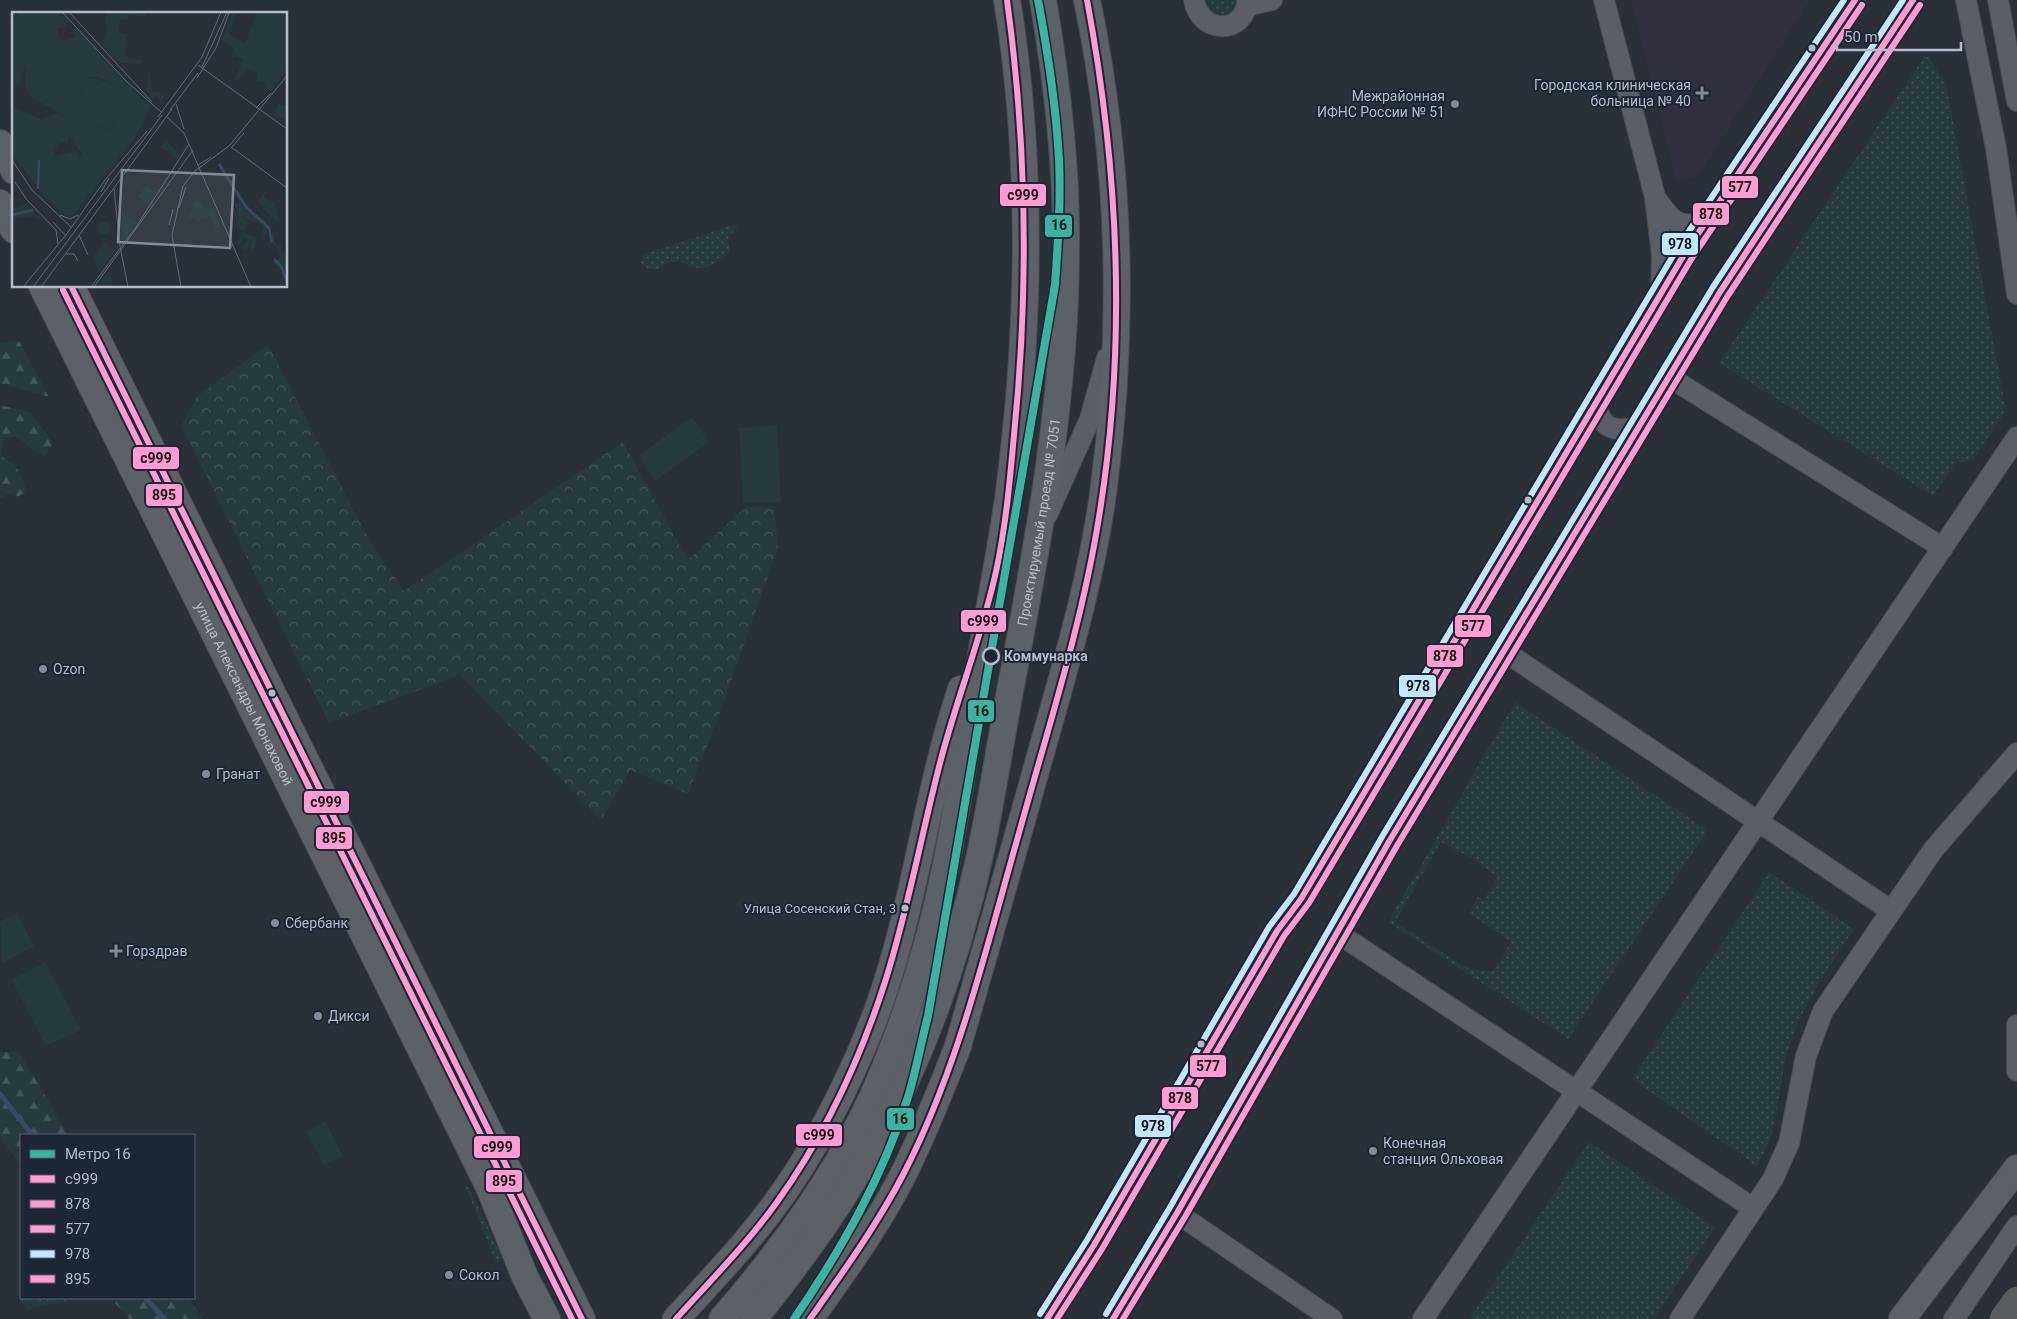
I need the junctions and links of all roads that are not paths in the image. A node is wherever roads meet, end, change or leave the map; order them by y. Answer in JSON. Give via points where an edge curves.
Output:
{"nodes":[{"id":1,"x":1007,"y":0,"type":"edge"},
{"id":2,"x":1043,"y":0,"type":"edge"},
{"id":3,"x":1087,"y":0,"type":"edge"},
{"id":4,"x":1194,"y":0,"type":"edge"},
{"id":5,"x":1272,"y":0,"type":"edge"},
{"id":6,"x":1604,"y":0,"type":"edge"},
{"id":7,"x":1855,"y":0,"type":"edge"},
{"id":8,"x":1913,"y":0,"type":"edge"},
{"id":9,"x":1966,"y":0,"type":"edge"},
{"id":10,"x":1998,"y":0,"type":"edge"},
{"id":11,"x":1247,"y":3,"type":"edge"},
{"id":12,"x":2017,"y":101,"type":"edge"},
{"id":13,"x":0,"y":143,"type":"edge"},
{"id":14,"x":12,"y":167,"type":"edge"},
{"id":15,"x":1654,"y":197,"type":"junction"},
{"id":16,"x":0,"y":203,"type":"edge"},
{"id":17,"x":1707,"y":222,"type":"junction"},
{"id":18,"x":12,"y":226,"type":"edge"},
{"id":19,"x":43,"y":288,"type":"edge"},
{"id":20,"x":72,"y":288,"type":"edge"},
{"id":21,"x":1661,"y":294,"type":"junction"},
{"id":22,"x":2017,"y":294,"type":"edge"},
{"id":23,"x":1116,"y":315,"type":"junction"},
{"id":24,"x":1669,"y":377,"type":"junction"},
{"id":25,"x":1596,"y":402,"type":"junction"},
{"id":26,"x":1640,"y":426,"type":"junction"},
{"id":27,"x":2017,"y":437,"type":"edge"},
{"id":28,"x":2008,"y":466,"type":"edge"},
{"id":29,"x":1039,"y":533,"type":"junction"},
{"id":30,"x":1943,"y":548,"type":"junction"},
{"id":31,"x":990,"y":600,"type":"junction"},
{"id":32,"x":1504,"y":651,"type":"junction"},
{"id":33,"x":2017,"y":753,"type":"edge"},
{"id":34,"x":1759,"y":822,"type":"junction"},
{"id":35,"x":1890,"y":910,"type":"junction"},
{"id":36,"x":1336,"y":932,"type":"junction"},
{"id":37,"x":2017,"y":1025,"type":"edge"},
{"id":38,"x":2017,"y":1071,"type":"edge"},
{"id":39,"x":1577,"y":1090,"type":"junction"},
{"id":40,"x":2017,"y":1168,"type":"edge"},
{"id":41,"x":1752,"y":1208,"type":"junction"},
{"id":42,"x":818,"y":1213,"type":"junction"},
{"id":43,"x":1176,"y":1213,"type":"junction"},
{"id":44,"x":2017,"y":1226,"type":"edge"},
{"id":45,"x":2017,"y":1300,"type":"edge"},
{"id":46,"x":547,"y":1319,"type":"edge"},
{"id":47,"x":582,"y":1319,"type":"edge"},
{"id":48,"x":676,"y":1319,"type":"edge"},
{"id":49,"x":722,"y":1319,"type":"edge"},
{"id":50,"x":753,"y":1319,"type":"edge"},
{"id":51,"x":810,"y":1319,"type":"edge"},
{"id":52,"x":1047,"y":1319,"type":"edge"},
{"id":53,"x":1114,"y":1319,"type":"edge"},
{"id":54,"x":1332,"y":1319,"type":"edge"},
{"id":55,"x":1423,"y":1319,"type":"edge"},
{"id":56,"x":1680,"y":1319,"type":"edge"},
{"id":57,"x":1902,"y":1319,"type":"edge"},
{"id":58,"x":1954,"y":1319,"type":"edge"},
{"id":59,"x":2004,"y":1319,"type":"edge"}],
"edges":[{"from":1,"to":31,"type":"main road","via":[[1021,104],[1025,324],[1007,501]]},
{"from":2,"to":29,"type":"main road","name":"Проектируемый проезд № 7051","via":[[1059,116],[1066,249],[1062,355]]},
{"from":3,"to":23,"type":"main road","via":[[1109,138]]},
{"from":4,"to":11,"type":"street","via":[[1199,16],[1222,27],[1238,20]]},
{"from":5,"to":11,"type":"street"},
{"from":6,"to":15,"type":"street"},
{"from":7,"to":17,"type":"street"},
{"from":8,"to":24,"type":"street","via":[[1720,292]]},
{"from":9,"to":22,"type":"street","via":[[1996,148]]},
{"from":10,"to":12,"type":"street"},
{"from":13,"to":14,"type":"main road"},
{"from":15,"to":17,"type":"street","via":[[1679,223],[1690,226]]},
{"from":15,"to":21,"type":"street","via":[[1662,256]]},
{"from":16,"to":18,"type":"main road"},
{"from":17,"to":21,"type":"street"},
{"from":19,"to":46,"type":"main road","name":"улица Александры Монаховой","via":[[480,1169],[525,1277]]},
{"from":20,"to":47,"type":"main road","name":"улица Александры Монаховой"},
{"from":21,"to":25,"type":"street"},
{"from":23,"to":29,"type":"street","via":[[1090,419]]},
{"from":23,"to":51,"type":"main road","via":[[1104,486],[1087,582],[958,1046],[935,1107],[905,1170],[862,1246]]},
{"from":24,"to":26,"type":"street"},
{"from":24,"to":30,"type":"street"},
{"from":25,"to":26,"type":"street","via":[[1600,417],[1610,427],[1625,430]]},
{"from":25,"to":52,"type":"street"},
{"from":26,"to":32,"type":"street"},
{"from":27,"to":28,"type":"street"},
{"from":28,"to":30,"type":"street"},
{"from":29,"to":42,"type":"main road","name":"Проектируемый проезд № 7051","via":[[980,856],[961,929],[907,1082],[871,1152]]},
{"from":30,"to":34,"type":"street"},
{"from":31,"to":42,"type":"main road","via":[[945,870],[924,950],[880,1078]]},
{"from":31,"to":48,"type":"main road","via":[[940,761],[897,944],[881,1000],[863,1045],[835,1105],[788,1186],[735,1253]]},
{"from":32,"to":34,"type":"street"},
{"from":32,"to":36,"type":"street"},
{"from":33,"to":35,"type":"street","via":[[1933,850]]},
{"from":34,"to":35,"type":"street"},
{"from":34,"to":39,"type":"street"},
{"from":35,"to":41,"type":"street","via":[[1816,1026],[1806,1056],[1789,1144],[1779,1168]]},
{"from":36,"to":39,"type":"street"},
{"from":36,"to":43,"type":"street"},
{"from":37,"to":38,"type":"street"},
{"from":39,"to":41,"type":"street"},
{"from":39,"to":55,"type":"street"},
{"from":40,"to":57,"type":"main road"},
{"from":41,"to":56,"type":"street"},
{"from":42,"to":49,"type":"main road"},
{"from":42,"to":50,"type":"main road"},
{"from":43,"to":53,"type":"street"},
{"from":43,"to":54,"type":"street"},
{"from":44,"to":58,"type":"street"},
{"from":45,"to":59,"type":"highway"}]}
